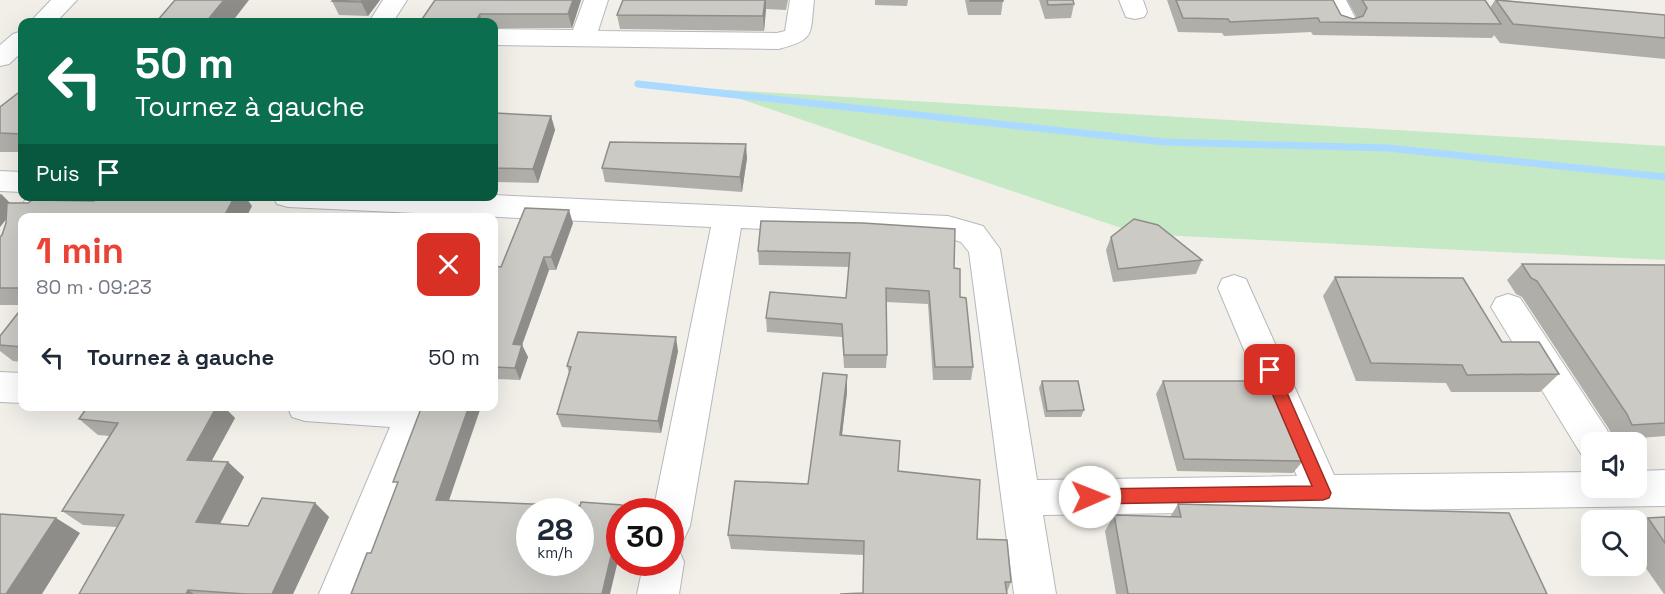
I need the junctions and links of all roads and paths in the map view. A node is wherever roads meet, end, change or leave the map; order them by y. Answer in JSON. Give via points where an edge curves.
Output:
{"nodes":[{"id":1,"x":65,"y":0,"type":"edge"},
{"id":2,"x":395,"y":0,"type":"edge"},
{"id":3,"x":596,"y":0,"type":"edge"},
{"id":4,"x":802,"y":0,"type":"edge"},
{"id":5,"x":1334,"y":0,"type":"edge"},
{"id":6,"x":46,"y":18,"type":"edge"},
{"id":7,"x":384,"y":18,"type":"edge"},
{"id":8,"x":1345,"y":22,"type":"edge"},
{"id":9,"x":498,"y":37,"type":"edge"},
{"id":10,"x":583,"y":38,"type":"junction"},
{"id":11,"x":18,"y":42,"type":"edge"},
{"id":12,"x":0,"y":58,"type":"edge"},
{"id":13,"x":0,"y":181,"type":"edge"},
{"id":14,"x":18,"y":182,"type":"edge"},
{"id":15,"x":41,"y":201,"type":"edge"},
{"id":16,"x":346,"y":201,"type":"edge"},
{"id":17,"x":32,"y":213,"type":"edge"},
{"id":18,"x":484,"y":213,"type":"edge"},
{"id":19,"x":498,"y":214,"type":"edge"},
{"id":20,"x":728,"y":217,"type":"junction"},
{"id":21,"x":1234,"y":288,"type":"dead end"},
{"id":22,"x":1508,"y":307,"type":"dead end"},
{"id":23,"x":0,"y":387,"type":"edge"},
{"id":24,"x":18,"y":388,"type":"edge"},
{"id":25,"x":415,"y":411,"type":"edge"},
{"id":26,"x":1588,"y":432,"type":"edge"},
{"id":27,"x":1647,"y":488,"type":"edge"},
{"id":28,"x":1665,"y":488,"type":"edge"},
{"id":29,"x":1581,"y":489,"type":"edge"},
{"id":30,"x":1323,"y":493,"type":"junction"},
{"id":31,"x":675,"y":498,"type":"edge"},
{"id":32,"x":1021,"y":498,"type":"junction"},
{"id":33,"x":661,"y":576,"type":"edge"},
{"id":34,"x":340,"y":594,"type":"edge"},
{"id":35,"x":658,"y":594,"type":"edge"},
{"id":36,"x":1035,"y":594,"type":"edge"}],
"edges":[{"from":1,"to":6,"type":"street"},
{"from":2,"to":7,"type":"street"},
{"from":3,"to":10,"type":"street"},
{"from":4,"to":10,"type":"street","via":[[797,35],[778,41]]},
{"from":5,"to":8,"type":"street"},
{"from":9,"to":10,"type":"street"},
{"from":11,"to":12,"type":"street"},
{"from":13,"to":14,"type":"street"},
{"from":15,"to":17,"type":"street"},
{"from":16,"to":18,"type":"street"},
{"from":19,"to":20,"type":"street"},
{"from":20,"to":31,"type":"street"},
{"from":20,"to":32,"type":"street","via":[[948,227],[972,234],[984,249]]},
{"from":21,"to":30,"type":"street"},
{"from":22,"to":26,"type":"street"},
{"from":23,"to":24,"type":"street"},
{"from":25,"to":34,"type":"street"},
{"from":27,"to":28,"type":"street"},
{"from":29,"to":30,"type":"street"},
{"from":30,"to":32,"type":"street"},
{"from":32,"to":36,"type":"street"},
{"from":33,"to":35,"type":"street"}]}
